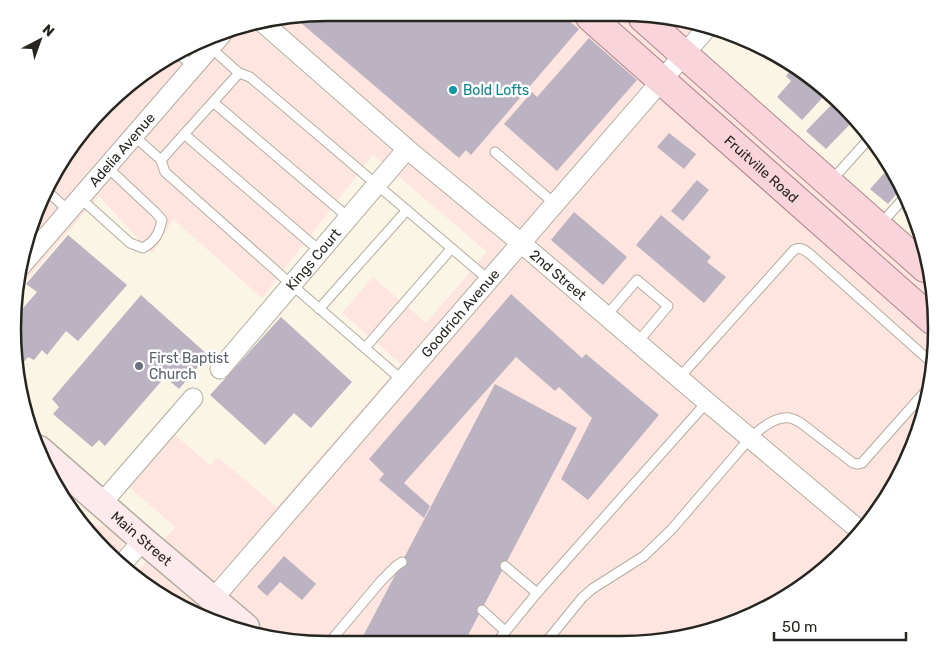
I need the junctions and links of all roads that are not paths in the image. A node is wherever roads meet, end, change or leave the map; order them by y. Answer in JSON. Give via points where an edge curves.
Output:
{"nodes":[{"id":1,"x":595,"y":21,"type":"edge"},
{"id":2,"x":648,"y":23,"type":"edge"},
{"id":3,"x":267,"y":27,"type":"edge"},
{"id":4,"x":703,"y":33,"type":"edge"},
{"id":5,"x":217,"y":43,"type":"edge"},
{"id":6,"x":213,"y":44,"type":"edge"},
{"id":7,"x":684,"y":55,"type":"junction"},
{"id":8,"x":183,"y":58,"type":"edge"},
{"id":9,"x":193,"y":67,"type":"junction"},
{"id":10,"x":238,"y":73,"type":"junction"},
{"id":11,"x":662,"y":80,"type":"junction"},
{"id":12,"x":213,"y":102,"type":"junction"},
{"id":13,"x":184,"y":134,"type":"junction"},
{"id":14,"x":134,"y":136,"type":"junction"},
{"id":15,"x":865,"y":142,"type":"edge"},
{"id":16,"x":407,"y":149,"type":"junction"},
{"id":17,"x":495,"y":152,"type":"dead end"},
{"id":18,"x":160,"y":160,"type":"junction"},
{"id":19,"x":107,"y":167,"type":"junction"},
{"id":20,"x":829,"y":183,"type":"junction"},
{"id":21,"x":378,"y":184,"type":"junction"},
{"id":22,"x":53,"y":194,"type":"edge"},
{"id":23,"x":900,"y":203,"type":"edge"},
{"id":24,"x":74,"y":204,"type":"junction"},
{"id":25,"x":555,"y":204,"type":"junction"},
{"id":26,"x":406,"y":210,"type":"junction"},
{"id":27,"x":348,"y":218,"type":"junction"},
{"id":28,"x":878,"y":227,"type":"junction"},
{"id":29,"x":521,"y":243,"type":"junction"},
{"id":30,"x":451,"y":248,"type":"junction"},
{"id":31,"x":320,"y":252,"type":"junction"},
{"id":32,"x":31,"y":255,"type":"edge"},
{"id":33,"x":921,"y":264,"type":"edge"},
{"id":34,"x":489,"y":280,"type":"junction"},
{"id":35,"x":292,"y":285,"type":"junction"},
{"id":36,"x":319,"y":309,"type":"junction"},
{"id":37,"x":606,"y":316,"type":"junction"},
{"id":38,"x":927,"y":316,"type":"edge"},
{"id":39,"x":637,"y":343,"type":"junction"},
{"id":40,"x":365,"y":348,"type":"junction"},
{"id":41,"x":926,"y":358,"type":"edge"},
{"id":42,"x":220,"y":369,"type":"dead end"},
{"id":43,"x":679,"y":378,"type":"junction"},
{"id":44,"x":402,"y":380,"type":"junction"},
{"id":45,"x":193,"y":398,"type":"dead end"},
{"id":46,"x":919,"y":398,"type":"edge"},
{"id":47,"x":707,"y":402,"type":"junction"},
{"id":48,"x":750,"y":438,"type":"junction"},
{"id":49,"x":51,"y":459,"type":"edge"},
{"id":50,"x":102,"y":503,"type":"junction"},
{"id":51,"x":855,"y":527,"type":"edge"},
{"id":52,"x":143,"y":540,"type":"junction"},
{"id":53,"x":126,"y":560,"type":"edge"},
{"id":54,"x":402,"y":562,"type":"dead end"},
{"id":55,"x":505,"y":566,"type":"dead end"},
{"id":56,"x":538,"y":593,"type":"junction"},
{"id":57,"x":213,"y":599,"type":"junction"},
{"id":58,"x":482,"y":610,"type":"dead end"},
{"id":59,"x":240,"y":622,"type":"edge"},
{"id":60,"x":505,"y":632,"type":"junction"},
{"id":61,"x":335,"y":636,"type":"edge"},
{"id":62,"x":502,"y":636,"type":"edge"},
{"id":63,"x":551,"y":636,"type":"edge"}],
"edges":[{"from":1,"to":11,"type":"main road","name":"Fruitville Road"},
{"from":2,"to":7,"type":"main road"},
{"from":3,"to":16,"type":"street","name":"2nd Street"},
{"from":4,"to":7,"type":"street","name":"Goodrich Avenue"},
{"from":5,"to":10,"type":"lane"},
{"from":6,"to":9,"type":"street","name":"Adelia Avenue"},
{"from":7,"to":11,"type":"street","name":"Goodrich Avenue"},
{"from":7,"to":20,"type":"main road"},
{"from":8,"to":9,"type":"lane"},
{"from":9,"to":14,"type":"street","name":"Adelia Avenue"},
{"from":10,"to":12,"type":"lane"},
{"from":10,"to":21,"type":"lane","via":[[250,77]]},
{"from":11,"to":25,"type":"street","name":"Goodrich Avenue"},
{"from":11,"to":38,"type":"main road","name":"Fruitville Road"},
{"from":12,"to":13,"type":"lane"},
{"from":12,"to":27,"type":"lane"},
{"from":13,"to":18,"type":"lane"},
{"from":13,"to":31,"type":"lane"},
{"from":14,"to":18,"type":"lane"},
{"from":14,"to":19,"type":"street","name":"Adelia Avenue"},
{"from":15,"to":20,"type":"lane"},
{"from":16,"to":21,"type":"street","name":"Kings Court"},
{"from":16,"to":29,"type":"street","name":"2nd Street"},
{"from":17,"to":25,"type":"lane"},
{"from":18,"to":35,"type":"lane","via":[[165,172]]},
{"from":19,"to":24,"type":"street","name":"Adelia Avenue"},
{"from":19,"to":24,"type":"lane","via":[[162,220],[152,243],[143,248],[130,244]]},
{"from":20,"to":28,"type":"main road"},
{"from":21,"to":26,"type":"lane"},
{"from":21,"to":27,"type":"street","name":"Kings Court"},
{"from":22,"to":24,"type":"lane"},
{"from":23,"to":28,"type":"lane"},
{"from":24,"to":32,"type":"street","name":"Adelia Avenue"},
{"from":25,"to":29,"type":"street","name":"Goodrich Avenue"},
{"from":26,"to":30,"type":"lane"},
{"from":26,"to":36,"type":"lane"},
{"from":27,"to":31,"type":"street","name":"Kings Court"},
{"from":28,"to":33,"type":"main road"},
{"from":29,"to":34,"type":"street","name":"Goodrich Avenue"},
{"from":29,"to":37,"type":"street","name":"2nd Street"},
{"from":30,"to":34,"type":"lane"},
{"from":30,"to":40,"type":"lane"},
{"from":31,"to":35,"type":"street","name":"Kings Court"},
{"from":34,"to":44,"type":"street","name":"Goodrich Avenue"},
{"from":35,"to":36,"type":"lane"},
{"from":35,"to":42,"type":"street","name":"Kings Court"},
{"from":36,"to":40,"type":"lane"},
{"from":37,"to":39,"type":"street","name":"2nd Street"},
{"from":37,"to":39,"type":"lane","via":[[637,280],[668,306]]},
{"from":39,"to":43,"type":"street","name":"2nd Street"},
{"from":40,"to":44,"type":"lane"},
{"from":41,"to":43,"type":"lane","via":[[811,255],[797,248]]},
{"from":43,"to":47,"type":"street","name":"2nd Street"},
{"from":44,"to":57,"type":"street","name":"Goodrich Avenue"},
{"from":45,"to":50,"type":"street"},
{"from":46,"to":48,"type":"lane","via":[[862,463],[853,463],[792,418],[774,421]]},
{"from":47,"to":48,"type":"street","name":"2nd Street"},
{"from":47,"to":56,"type":"lane"},
{"from":48,"to":51,"type":"street","name":"2nd Street"},
{"from":48,"to":63,"type":"lane","via":[[672,529],[644,556],[592,589]]},
{"from":49,"to":50,"type":"street","name":"Main Street"},
{"from":50,"to":52,"type":"street","name":"Main Street"},
{"from":52,"to":53,"type":"street"},
{"from":52,"to":57,"type":"street","name":"Main Street"},
{"from":54,"to":61,"type":"lane","via":[[380,582]]},
{"from":55,"to":56,"type":"lane"},
{"from":56,"to":60,"type":"lane"},
{"from":57,"to":59,"type":"street","name":"Main Street"},
{"from":58,"to":60,"type":"lane"},
{"from":60,"to":62,"type":"lane"}]}
